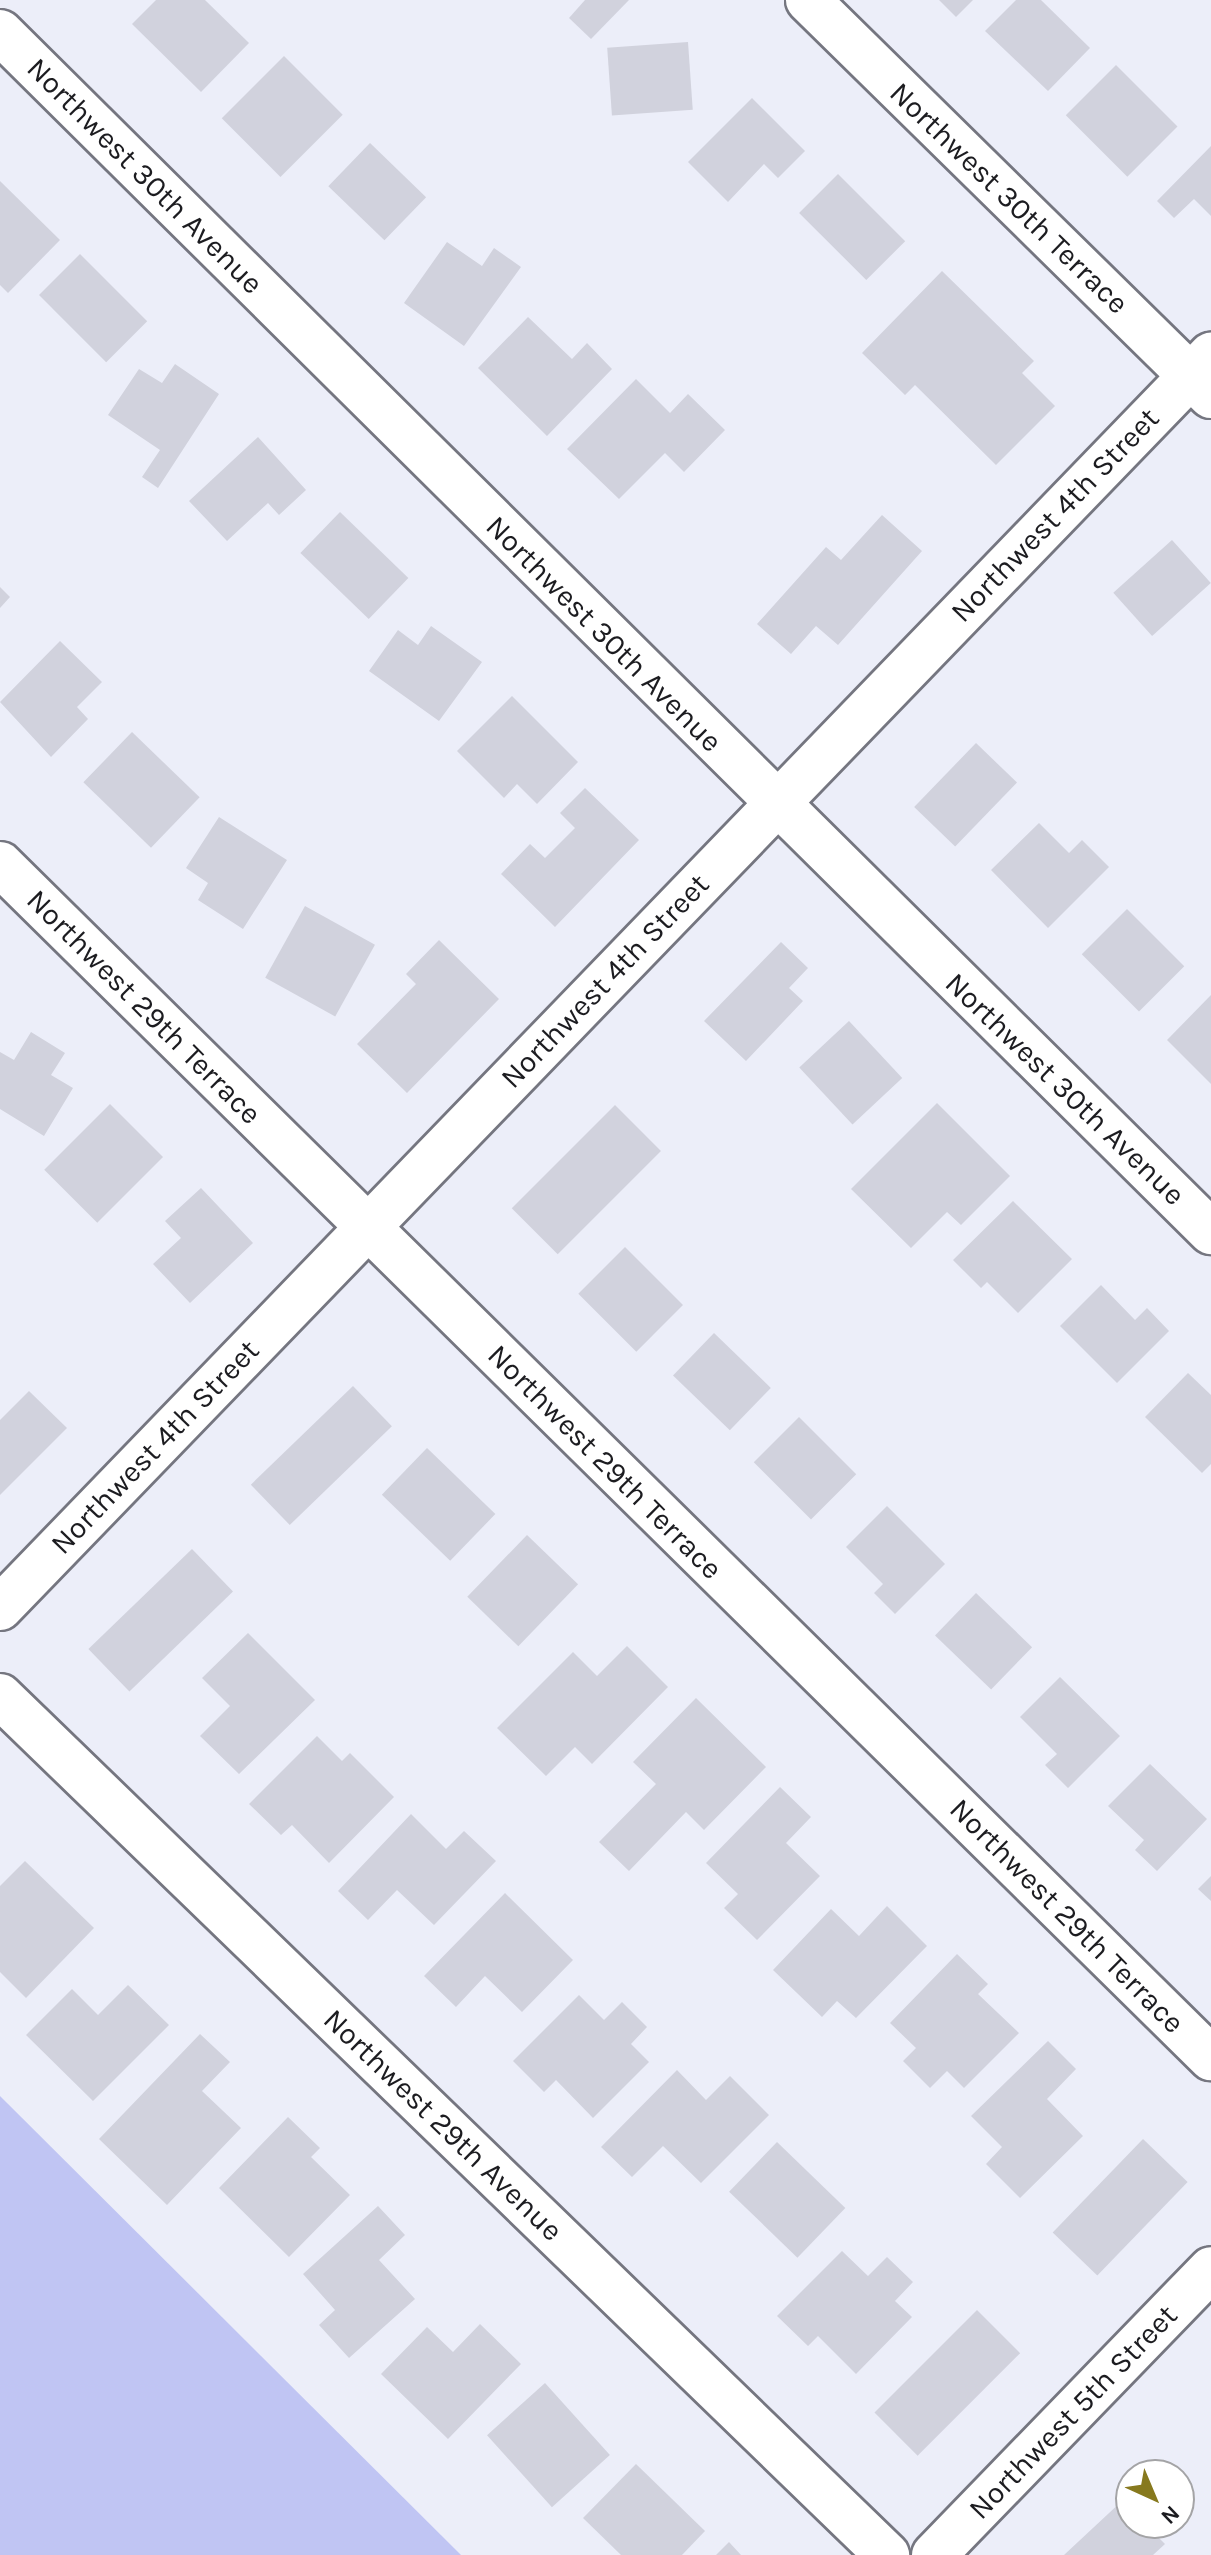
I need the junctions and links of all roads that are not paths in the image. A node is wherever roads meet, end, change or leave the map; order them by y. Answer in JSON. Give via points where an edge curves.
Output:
{"nodes":[{"id":1,"x":808,"y":0,"type":"edge"},
{"id":2,"x":0,"y":32,"type":"edge"},
{"id":3,"x":1204,"y":376,"type":"edge"},
{"id":4,"x":776,"y":805,"type":"junction"},
{"id":5,"x":0,"y":864,"type":"edge"},
{"id":6,"x":367,"y":1228,"type":"junction"},
{"id":7,"x":1211,"y":1232,"type":"edge"},
{"id":8,"x":0,"y":1608,"type":"edge"},
{"id":9,"x":0,"y":1696,"type":"edge"},
{"id":10,"x":1211,"y":2058,"type":"edge"},
{"id":11,"x":1211,"y":2269,"type":"edge"},
{"id":12,"x":887,"y":2555,"type":"edge"},
{"id":13,"x":934,"y":2555,"type":"edge"}],
"edges":[{"from":1,"to":3,"type":"street","name":"Northwest 30th Terrace"},
{"from":2,"to":4,"type":"street","name":"Northwest 30th Avenue"},
{"from":3,"to":4,"type":"street","name":"Northwest 4th Street"},
{"from":4,"to":6,"type":"street","name":"Northwest 4th Street"},
{"from":4,"to":7,"type":"street","name":"Northwest 30th Avenue"},
{"from":5,"to":6,"type":"street","name":"Northwest 29th Terrace"},
{"from":6,"to":8,"type":"street","name":"Northwest 4th Street"},
{"from":6,"to":10,"type":"street","name":"Northwest 29th Terrace"},
{"from":9,"to":12,"type":"street","name":"Northwest 29th Avenue"},
{"from":11,"to":13,"type":"street","name":"Northwest 5th Street"}]}
